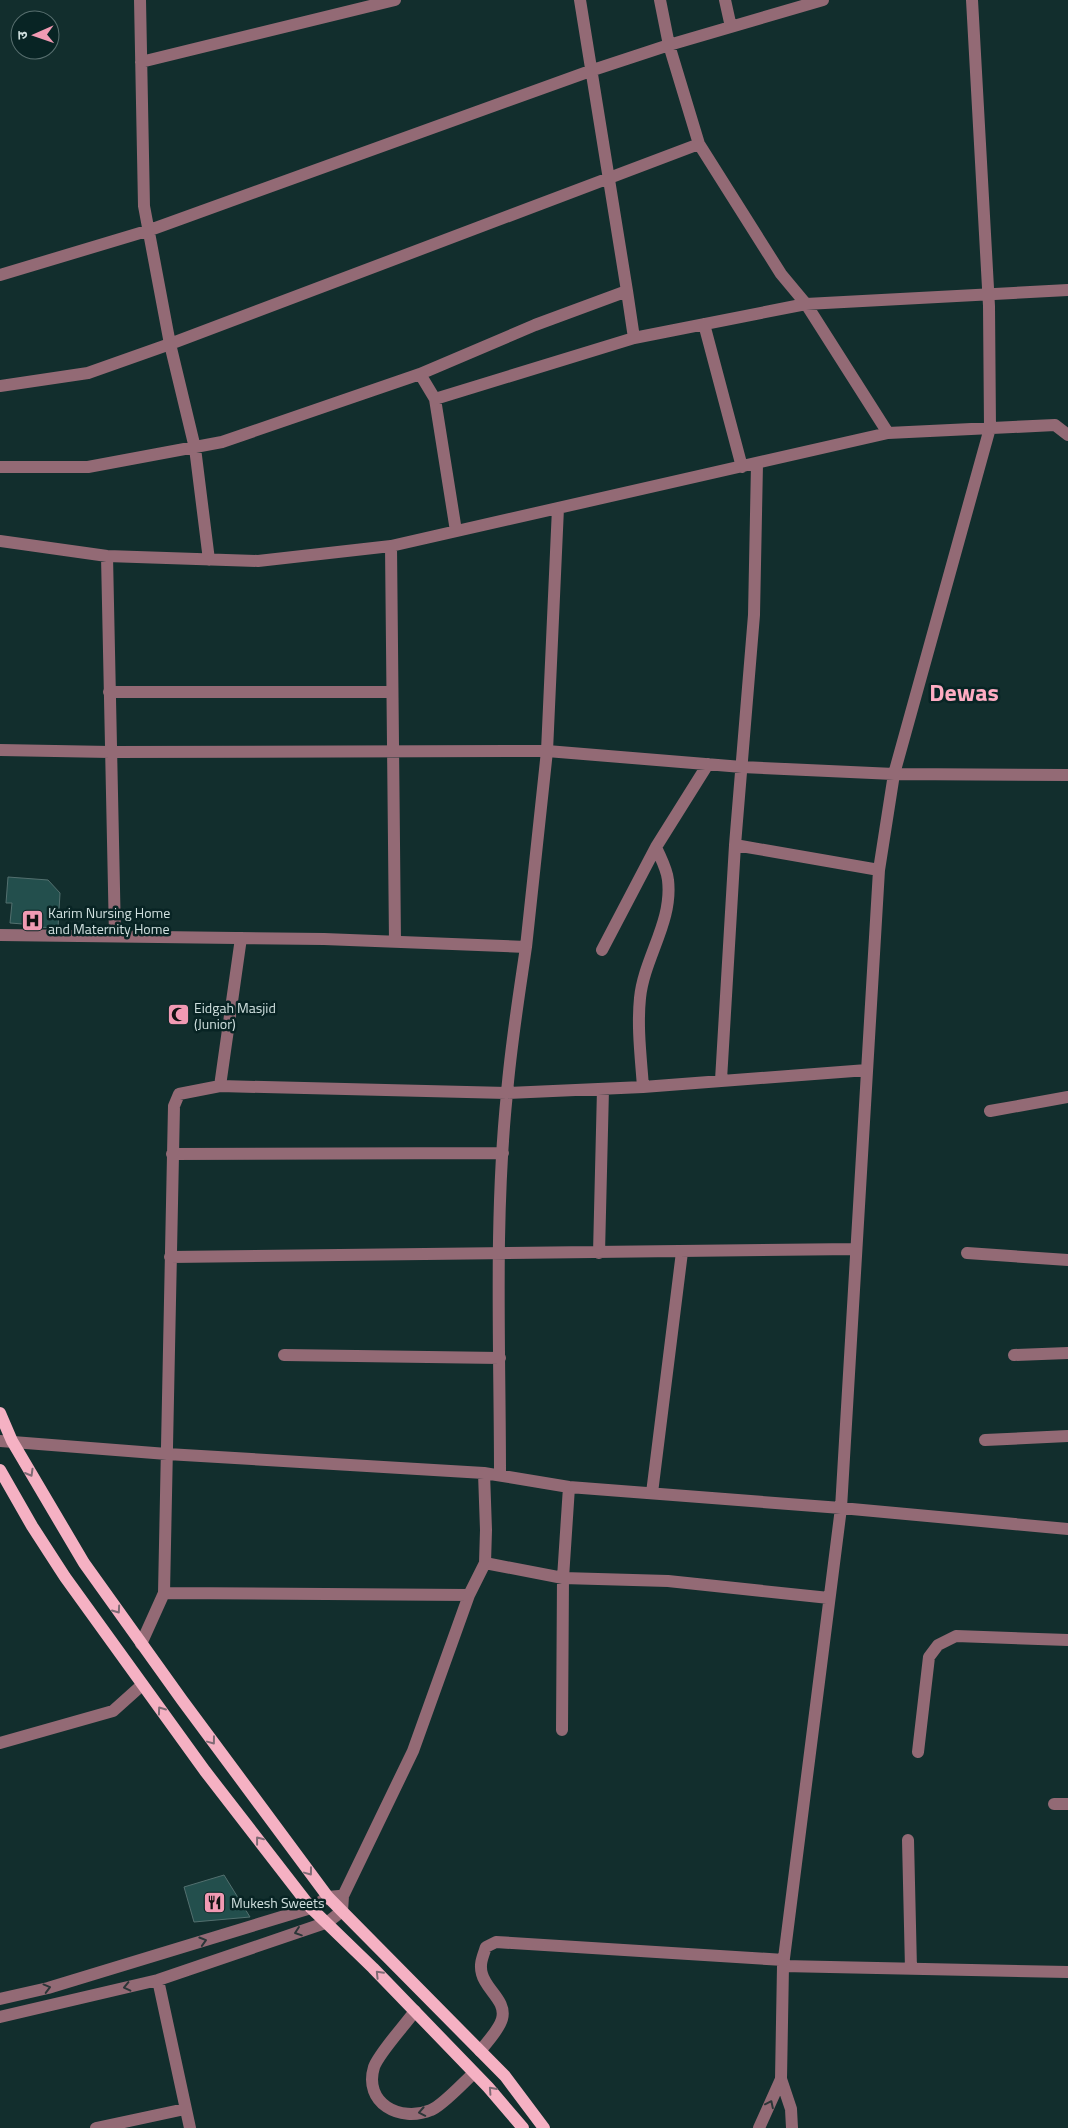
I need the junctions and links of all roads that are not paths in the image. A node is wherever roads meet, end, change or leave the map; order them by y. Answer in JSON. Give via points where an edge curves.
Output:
{"nodes":[{"id":1,"x":140,"y":0,"type":"edge"},
{"id":2,"x":395,"y":0,"type":"edge"},
{"id":3,"x":580,"y":0,"type":"edge"},
{"id":4,"x":660,"y":0,"type":"edge"},
{"id":5,"x":725,"y":0,"type":"edge"},
{"id":6,"x":823,"y":0,"type":"edge"},
{"id":7,"x":972,"y":0,"type":"edge"},
{"id":8,"x":731,"y":27,"type":"junction"},
{"id":9,"x":668,"y":45,"type":"junction"},
{"id":10,"x":141,"y":62,"type":"junction"},
{"id":11,"x":593,"y":70,"type":"junction"},
{"id":12,"x":699,"y":144,"type":"junction"},
{"id":13,"x":608,"y":178,"type":"junction"},
{"id":14,"x":150,"y":230,"type":"junction"},
{"id":15,"x":0,"y":275,"type":"edge"},
{"id":16,"x":1068,"y":290,"type":"edge"},
{"id":17,"x":627,"y":291,"type":"junction"},
{"id":18,"x":988,"y":294,"type":"junction"},
{"id":19,"x":806,"y":304,"type":"junction"},
{"id":20,"x":704,"y":324,"type":"junction"},
{"id":21,"x":634,"y":338,"type":"junction"},
{"id":22,"x":170,"y":344,"type":"junction"},
{"id":23,"x":420,"y":374,"type":"junction"},
{"id":24,"x":0,"y":386,"type":"edge"},
{"id":25,"x":435,"y":399,"type":"junction"},
{"id":26,"x":990,"y":428,"type":"junction"},
{"id":27,"x":888,"y":433,"type":"junction"},
{"id":28,"x":1068,"y":435,"type":"edge"},
{"id":29,"x":195,"y":448,"type":"junction"},
{"id":30,"x":757,"y":464,"type":"junction"},
{"id":31,"x":0,"y":467,"type":"edge"},
{"id":32,"x":742,"y":467,"type":"junction"},
{"id":33,"x":558,"y":508,"type":"junction"},
{"id":34,"x":456,"y":531,"type":"junction"},
{"id":35,"x":0,"y":541,"type":"edge"},
{"id":36,"x":391,"y":546,"type":"junction"},
{"id":37,"x":107,"y":556,"type":"junction"},
{"id":38,"x":209,"y":560,"type":"junction"},
{"id":39,"x":110,"y":692,"type":"junction"},
{"id":40,"x":392,"y":692,"type":"junction"},
{"id":41,"x":0,"y":750,"type":"edge"},
{"id":42,"x":393,"y":751,"type":"junction"},
{"id":43,"x":547,"y":751,"type":"junction"},
{"id":44,"x":110,"y":752,"type":"junction"},
{"id":45,"x":708,"y":764,"type":"junction"},
{"id":46,"x":742,"y":767,"type":"junction"},
{"id":47,"x":894,"y":774,"type":"junction"},
{"id":48,"x":1068,"y":775,"type":"edge"},
{"id":49,"x":735,"y":845,"type":"junction"},
{"id":50,"x":656,"y":847,"type":"junction"},
{"id":51,"x":879,"y":870,"type":"junction"},
{"id":52,"x":0,"y":935,"type":"edge"},
{"id":53,"x":115,"y":936,"type":"junction"},
{"id":54,"x":241,"y":938,"type":"junction"},
{"id":55,"x":395,"y":942,"type":"junction"},
{"id":56,"x":526,"y":947,"type":"junction"},
{"id":57,"x":602,"y":950,"type":"dead end"},
{"id":58,"x":867,"y":1070,"type":"junction"},
{"id":59,"x":722,"y":1080,"type":"junction"},
{"id":60,"x":220,"y":1086,"type":"junction"},
{"id":61,"x":643,"y":1087,"type":"junction"},
{"id":62,"x":603,"y":1089,"type":"junction"},
{"id":63,"x":506,"y":1093,"type":"junction"},
{"id":64,"x":1068,"y":1097,"type":"edge"},
{"id":65,"x":990,"y":1111,"type":"dead end"},
{"id":66,"x":503,"y":1153,"type":"junction"},
{"id":67,"x":172,"y":1154,"type":"junction"},
{"id":68,"x":856,"y":1249,"type":"junction"},
{"id":69,"x":682,"y":1252,"type":"junction"},
{"id":70,"x":599,"y":1253,"type":"junction"},
{"id":71,"x":967,"y":1253,"type":"dead end"},
{"id":72,"x":499,"y":1254,"type":"junction"},
{"id":73,"x":170,"y":1257,"type":"junction"},
{"id":74,"x":1068,"y":1260,"type":"edge"},
{"id":75,"x":1068,"y":1353,"type":"edge"},
{"id":76,"x":284,"y":1355,"type":"dead end"},
{"id":77,"x":1014,"y":1355,"type":"dead end"},
{"id":78,"x":500,"y":1358,"type":"junction"},
{"id":79,"x":0,"y":1414,"type":"edge"},
{"id":80,"x":1068,"y":1436,"type":"edge"},
{"id":81,"x":984,"y":1440,"type":"dead end"},
{"id":82,"x":6,"y":1441,"type":"edge"},
{"id":83,"x":167,"y":1454,"type":"junction"},
{"id":84,"x":0,"y":1470,"type":"edge"},
{"id":85,"x":484,"y":1473,"type":"junction"},
{"id":86,"x":500,"y":1475,"type":"junction"},
{"id":87,"x":569,"y":1486,"type":"junction"},
{"id":88,"x":652,"y":1493,"type":"junction"},
{"id":89,"x":841,"y":1508,"type":"junction"},
{"id":90,"x":1068,"y":1529,"type":"edge"},
{"id":91,"x":485,"y":1562,"type":"junction"},
{"id":92,"x":563,"y":1578,"type":"junction"},
{"id":93,"x":164,"y":1593,"type":"junction"},
{"id":94,"x":469,"y":1595,"type":"junction"},
{"id":95,"x":829,"y":1598,"type":"junction"},
{"id":96,"x":1068,"y":1640,"type":"edge"},
{"id":97,"x":141,"y":1644,"type":"junction"},
{"id":98,"x":142,"y":1685,"type":"junction"},
{"id":99,"x":562,"y":1730,"type":"dead end"},
{"id":100,"x":0,"y":1743,"type":"edge"},
{"id":101,"x":918,"y":1752,"type":"dead end"},
{"id":102,"x":1054,"y":1804,"type":"dead end"},
{"id":103,"x":1068,"y":1804,"type":"edge"},
{"id":104,"x":908,"y":1840,"type":"dead end"},
{"id":105,"x":343,"y":1896,"type":"junction"},
{"id":106,"x":328,"y":1897,"type":"junction"},
{"id":107,"x":311,"y":1908,"type":"junction"},
{"id":108,"x":342,"y":1911,"type":"junction"},
{"id":109,"x":328,"y":1922,"type":"junction"},
{"id":110,"x":784,"y":1963,"type":"junction"},
{"id":111,"x":911,"y":1969,"type":"junction"},
{"id":112,"x":1068,"y":1972,"type":"edge"},
{"id":113,"x":158,"y":1980,"type":"junction"},
{"id":114,"x":0,"y":1999,"type":"edge"},
{"id":115,"x":415,"y":2012,"type":"junction"},
{"id":116,"x":0,"y":2017,"type":"edge"},
{"id":117,"x":480,"y":2052,"type":"junction"},
{"id":118,"x":474,"y":2073,"type":"junction"},
{"id":119,"x":781,"y":2079,"type":"junction"},
{"id":120,"x":185,"y":2109,"type":"junction"},
{"id":121,"x":96,"y":2128,"type":"edge"},
{"id":122,"x":190,"y":2128,"type":"edge"},
{"id":123,"x":523,"y":2128,"type":"edge"},
{"id":124,"x":544,"y":2128,"type":"edge"},
{"id":125,"x":758,"y":2128,"type":"edge"},
{"id":126,"x":792,"y":2128,"type":"edge"}],
"edges":[{"from":1,"to":10,"type":"street"},
{"from":2,"to":10,"type":"street"},
{"from":3,"to":11,"type":"street"},
{"from":4,"to":9,"type":"street"},
{"from":5,"to":8,"type":"street"},
{"from":6,"to":8,"type":"street"},
{"from":7,"to":18,"type":"street"},
{"from":8,"to":9,"type":"street"},
{"from":9,"to":11,"type":"street"},
{"from":9,"to":12,"type":"street"},
{"from":10,"to":14,"type":"street","via":[[144,206]]},
{"from":11,"to":13,"type":"street"},
{"from":11,"to":14,"type":"street"},
{"from":12,"to":13,"type":"street"},
{"from":12,"to":19,"type":"street","via":[[781,274]]},
{"from":13,"to":17,"type":"street"},
{"from":13,"to":22,"type":"street"},
{"from":14,"to":15,"type":"street"},
{"from":14,"to":22,"type":"street"},
{"from":16,"to":18,"type":"street"},
{"from":17,"to":21,"type":"street"},
{"from":17,"to":23,"type":"street","via":[[535,325]]},
{"from":18,"to":19,"type":"street"},
{"from":18,"to":26,"type":"street"},
{"from":19,"to":20,"type":"street"},
{"from":19,"to":27,"type":"street"},
{"from":20,"to":21,"type":"street"},
{"from":20,"to":32,"type":"street"},
{"from":21,"to":25,"type":"street"},
{"from":22,"to":24,"type":"street","via":[[88,373]]},
{"from":22,"to":29,"type":"street"},
{"from":23,"to":25,"type":"street"},
{"from":23,"to":29,"type":"street","via":[[222,442]]},
{"from":25,"to":34,"type":"street"},
{"from":26,"to":27,"type":"street"},
{"from":26,"to":28,"type":"street","via":[[1055,425]]},
{"from":26,"to":47,"type":"street"},
{"from":27,"to":30,"type":"street"},
{"from":29,"to":31,"type":"street","via":[[88,467]]},
{"from":29,"to":38,"type":"street"},
{"from":30,"to":32,"type":"street"},
{"from":30,"to":46,"type":"street","via":[[754,615]]},
{"from":32,"to":33,"type":"street"},
{"from":33,"to":34,"type":"street"},
{"from":33,"to":43,"type":"street"},
{"from":34,"to":36,"type":"street"},
{"from":35,"to":37,"type":"street"},
{"from":36,"to":38,"type":"street","via":[[258,562]]},
{"from":36,"to":40,"type":"street"},
{"from":37,"to":38,"type":"street"},
{"from":37,"to":39,"type":"street"},
{"from":39,"to":40,"type":"street"},
{"from":39,"to":44,"type":"street"},
{"from":40,"to":42,"type":"street"},
{"from":41,"to":44,"type":"street"},
{"from":42,"to":43,"type":"street"},
{"from":42,"to":44,"type":"street"},
{"from":42,"to":55,"type":"street"},
{"from":43,"to":45,"type":"street"},
{"from":43,"to":56,"type":"street"},
{"from":44,"to":53,"type":"street"},
{"from":45,"to":46,"type":"street"},
{"from":45,"to":50,"type":"street"},
{"from":46,"to":47,"type":"street"},
{"from":46,"to":49,"type":"street"},
{"from":47,"to":48,"type":"street"},
{"from":47,"to":51,"type":"street"},
{"from":49,"to":51,"type":"street"},
{"from":49,"to":59,"type":"street"},
{"from":50,"to":57,"type":"street"},
{"from":50,"to":61,"type":"street","via":[[668,878],[669,895],[640,997],[638,1027]]},
{"from":51,"to":58,"type":"street"},
{"from":52,"to":53,"type":"street"},
{"from":53,"to":54,"type":"street"},
{"from":54,"to":55,"type":"street"},
{"from":54,"to":60,"type":"street"},
{"from":55,"to":56,"type":"street"},
{"from":56,"to":63,"type":"street"},
{"from":58,"to":59,"type":"street"},
{"from":58,"to":68,"type":"street"},
{"from":59,"to":61,"type":"street"},
{"from":60,"to":63,"type":"street"},
{"from":60,"to":67,"type":"street","via":[[179,1094],[174,1106]]},
{"from":61,"to":62,"type":"street"},
{"from":62,"to":63,"type":"street"},
{"from":62,"to":70,"type":"street"},
{"from":63,"to":66,"type":"street"},
{"from":64,"to":65,"type":"street"},
{"from":66,"to":67,"type":"street"},
{"from":66,"to":72,"type":"street"},
{"from":67,"to":73,"type":"street"},
{"from":68,"to":69,"type":"street"},
{"from":68,"to":89,"type":"street"},
{"from":69,"to":70,"type":"street"},
{"from":69,"to":88,"type":"street"},
{"from":70,"to":72,"type":"street"},
{"from":71,"to":74,"type":"street"},
{"from":72,"to":73,"type":"street"},
{"from":72,"to":78,"type":"street"},
{"from":73,"to":83,"type":"street"},
{"from":75,"to":77,"type":"street"},
{"from":76,"to":78,"type":"street"},
{"from":78,"to":86,"type":"street"},
{"from":79,"to":82,"type":"main road"},
{"from":80,"to":81,"type":"street"},
{"from":82,"to":83,"type":"street"},
{"from":82,"to":97,"type":"main road","one_way":true,"via":[[84,1563]]},
{"from":83,"to":85,"type":"street"},
{"from":83,"to":93,"type":"street"},
{"from":84,"to":98,"type":"main road","via":[[65,1578]]},
{"from":85,"to":86,"type":"street"},
{"from":85,"to":91,"type":"street"},
{"from":86,"to":87,"type":"street"},
{"from":87,"to":88,"type":"street"},
{"from":87,"to":92,"type":"street"},
{"from":88,"to":89,"type":"street"},
{"from":89,"to":90,"type":"street"},
{"from":89,"to":95,"type":"street"},
{"from":91,"to":92,"type":"street"},
{"from":91,"to":94,"type":"street"},
{"from":92,"to":95,"type":"street","via":[[668,1581]]},
{"from":92,"to":99,"type":"street"},
{"from":93,"to":94,"type":"street"},
{"from":93,"to":97,"type":"street"},
{"from":94,"to":105,"type":"street","via":[[413,1751]]},
{"from":95,"to":110,"type":"street"},
{"from":96,"to":101,"type":"street","via":[[956,1636],[938,1644],[929,1657]]},
{"from":97,"to":106,"type":"main road","one_way":true},
{"from":98,"to":100,"type":"street","via":[[113,1711]]},
{"from":107,"to":98,"type":"main road","one_way":true},
{"from":102,"to":103,"type":"street"},
{"from":104,"to":111,"type":"street"},
{"from":105,"to":106,"type":"street"},
{"from":105,"to":108,"type":"street"},
{"from":106,"to":107,"type":"street"},
{"from":106,"to":108,"type":"main road"},
{"from":107,"to":109,"type":"main road"},
{"from":114,"to":107,"type":"street","one_way":true,"via":[[48,1988]]},
{"from":108,"to":109,"type":"street"},
{"from":108,"to":117,"type":"main road"},
{"from":109,"to":113,"type":"street","one_way":true},
{"from":115,"to":109,"type":"main road","one_way":true},
{"from":110,"to":111,"type":"street"},
{"from":110,"to":117,"type":"street","via":[[496,1942],[486,1947],[481,1962],[482,1975],[502,2007],[503,2017]]},
{"from":110,"to":119,"type":"street"},
{"from":111,"to":112,"type":"street"},
{"from":113,"to":116,"type":"street","one_way":true},
{"from":113,"to":120,"type":"street"},
{"from":115,"to":118,"type":"main road"},
{"from":118,"to":115,"type":"street","one_way":true,"via":[[432,2110],[403,2113],[388,2109],[377,2100],[372,2082],[375,2065]]},
{"from":117,"to":124,"type":"main road","via":[[505,2076]]},
{"from":123,"to":118,"type":"main road","one_way":true},
{"from":125,"to":119,"type":"street","one_way":true},
{"from":119,"to":126,"type":"street","via":[[791,2109]]},
{"from":120,"to":121,"type":"street"},
{"from":120,"to":122,"type":"street"}]}
